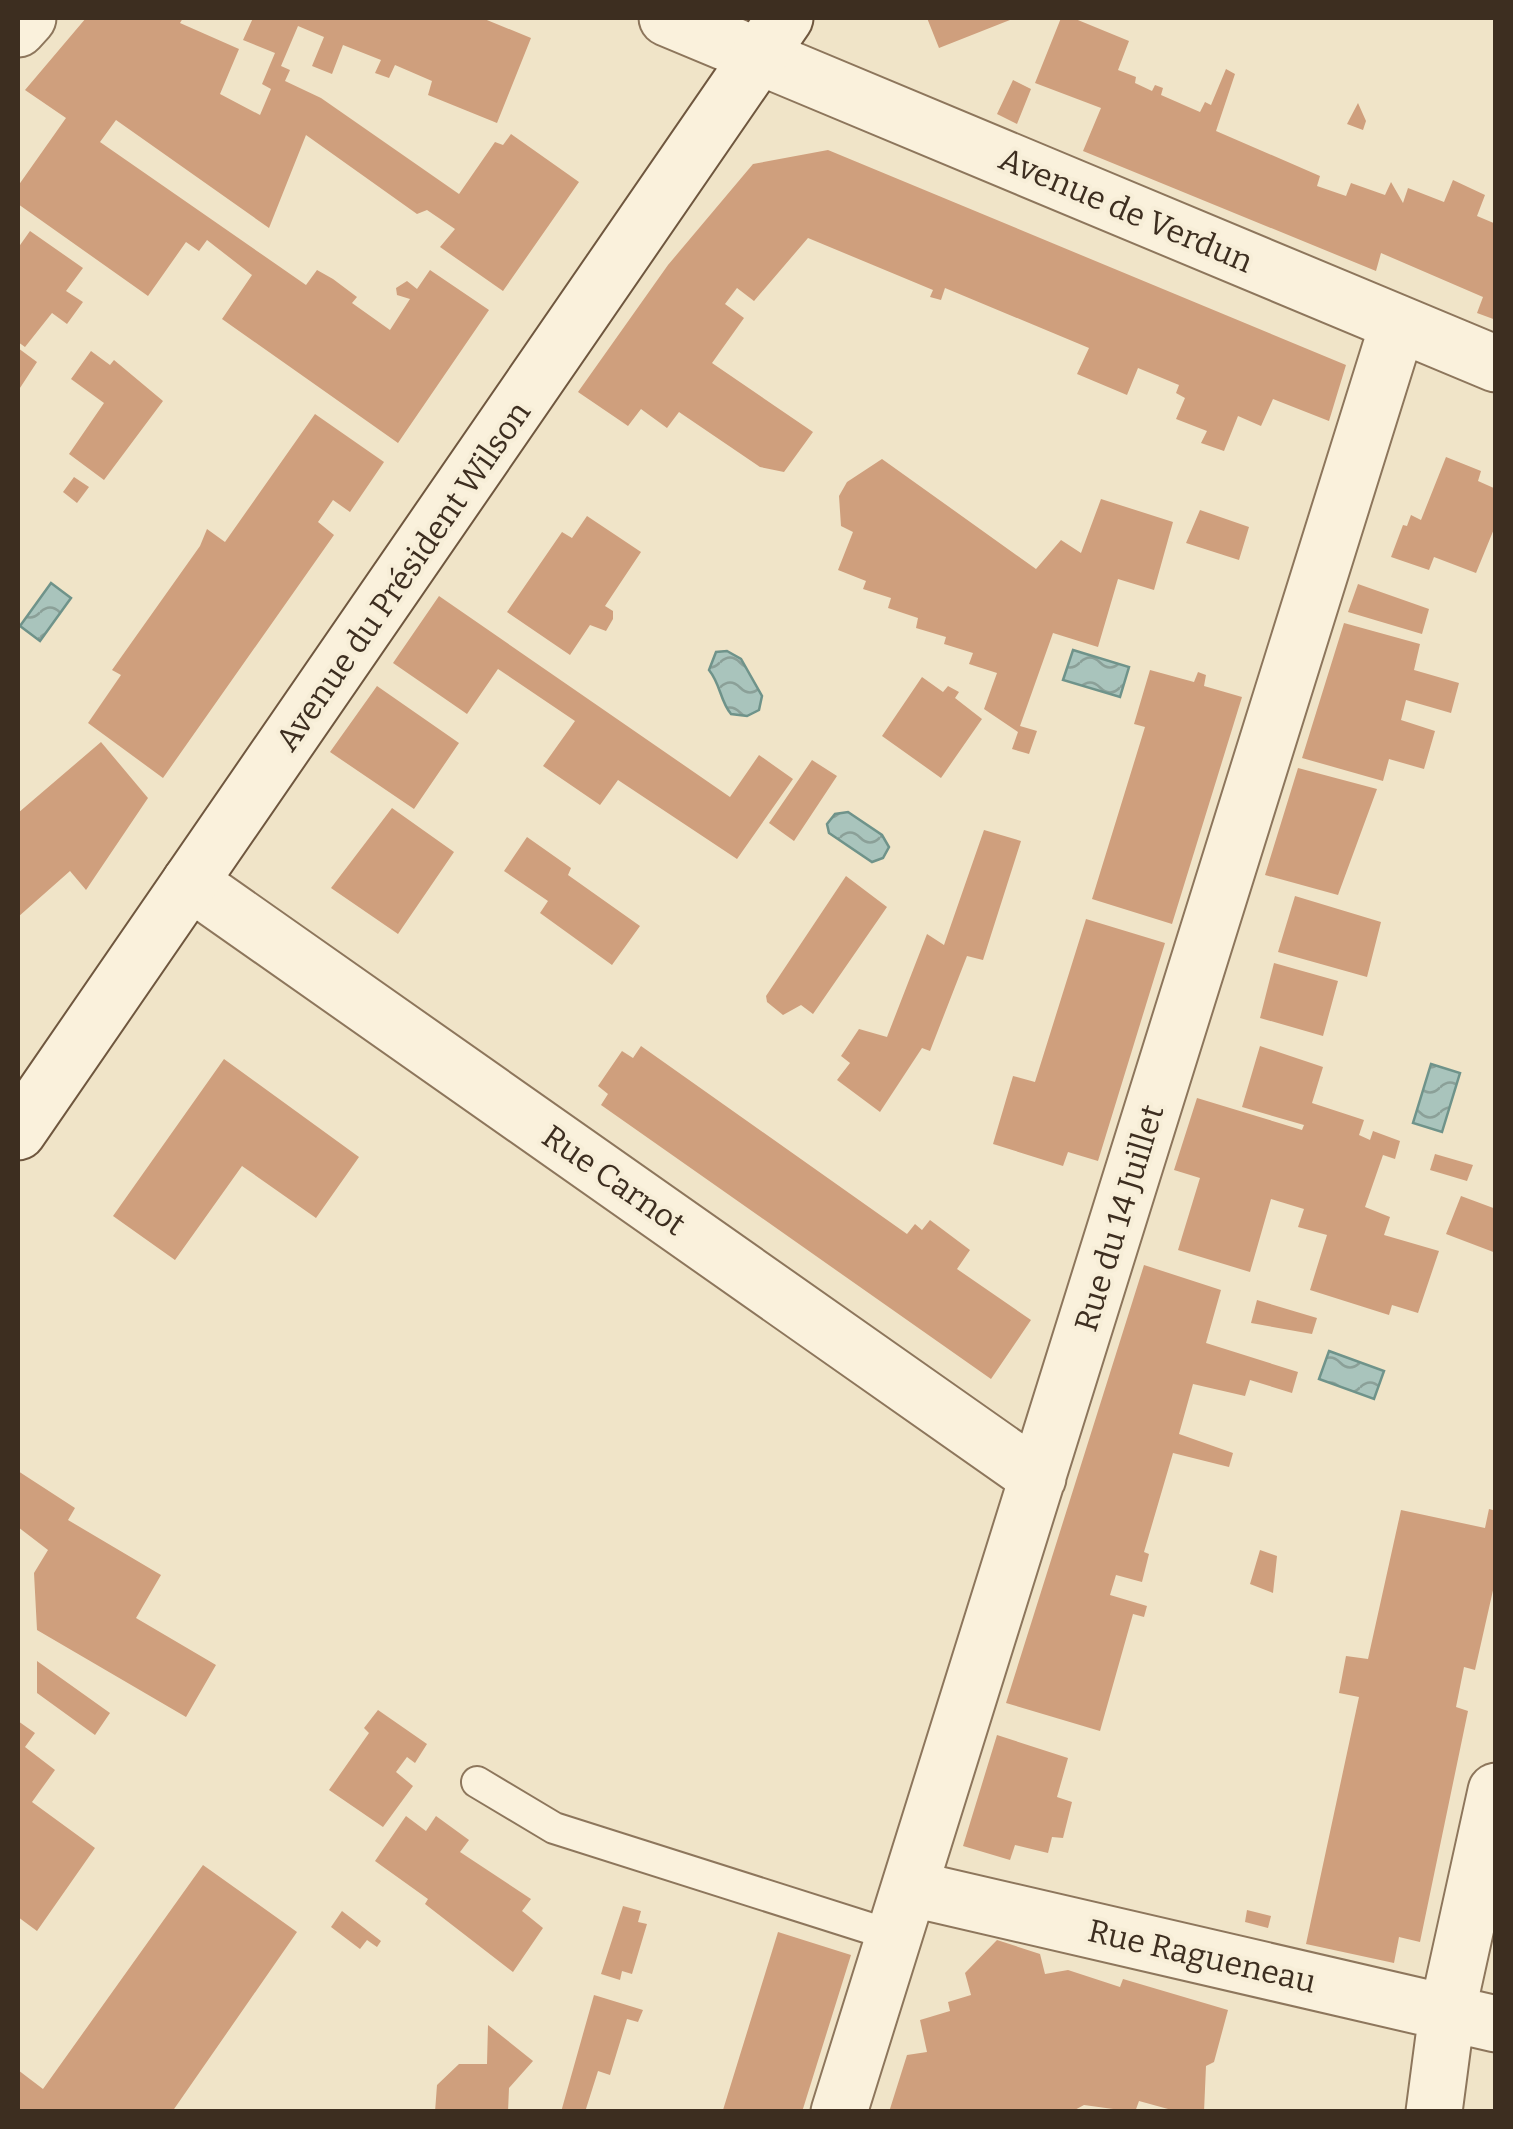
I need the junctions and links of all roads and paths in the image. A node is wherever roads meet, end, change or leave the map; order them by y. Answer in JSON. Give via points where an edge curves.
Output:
{"nodes":[{"id":1,"x":28,"y":18,"type":"edge"},
{"id":2,"x":667,"y":18,"type":"edge"},
{"id":3,"x":18,"y":30,"type":"edge"},
{"id":4,"x":771,"y":36,"type":"edge"},
{"id":5,"x":1398,"y":324,"type":"junction"},
{"id":6,"x":1496,"y":364,"type":"edge"},
{"id":7,"x":190,"y":882,"type":"junction"},
{"id":8,"x":18,"y":1132,"type":"edge"},
{"id":9,"x":1038,"y":1478,"type":"junction"},
{"id":10,"x":477,"y":1782,"type":"dead end"},
{"id":11,"x":1496,"y":1791,"type":"edge"},
{"id":12,"x":902,"y":1912,"type":"junction"},
{"id":13,"x":1471,"y":2019,"type":"edge"},
{"id":14,"x":839,"y":2112,"type":"edge"},
{"id":15,"x":1434,"y":2112,"type":"edge"}],
"edges":[{"from":1,"to":3,"type":"street"},
{"from":2,"to":4,"type":"street","name":"Avenue de Verdun"},
{"from":4,"to":5,"type":"street","name":"Avenue de Verdun"},
{"from":4,"to":7,"type":"street","name":"Avenue du Président Wilson"},
{"from":5,"to":6,"type":"street","name":"Avenue de Verdun"},
{"from":5,"to":9,"type":"street","name":"Rue du 14 Juillet"},
{"from":7,"to":8,"type":"street","name":"Avenue du Président Wilson"},
{"from":7,"to":9,"type":"street","name":"Rue Carnot"},
{"from":9,"to":12,"type":"street","name":"Rue du 14 Juillet"},
{"from":10,"to":12,"type":"lane","via":[[554,1828]]},
{"from":11,"to":13,"type":"street"},
{"from":12,"to":13,"type":"street","name":"Rue Ragueneau"},
{"from":12,"to":14,"type":"street","name":"Rue du 14 Juillet"},
{"from":13,"to":15,"type":"street"}]}
